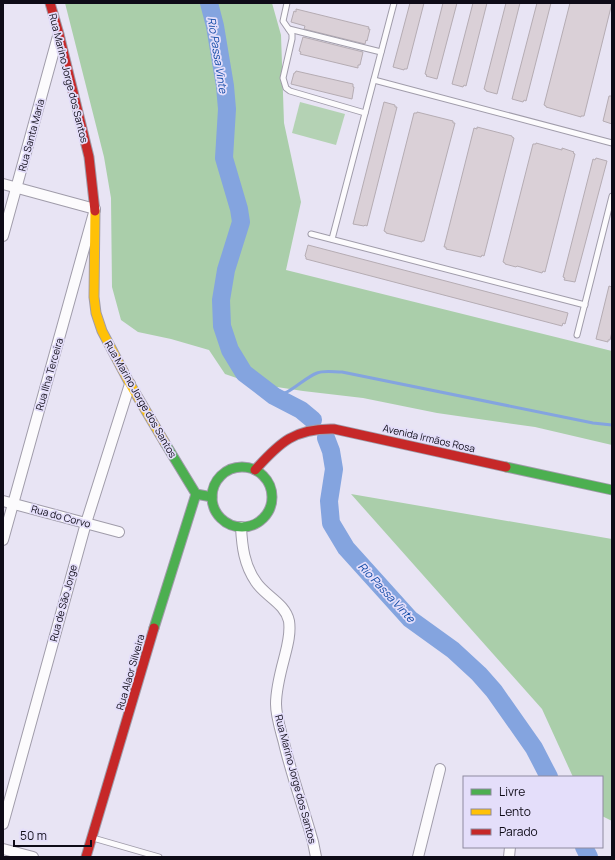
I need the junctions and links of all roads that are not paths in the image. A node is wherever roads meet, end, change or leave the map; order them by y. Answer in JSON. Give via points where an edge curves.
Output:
{"nodes":[{"id":1,"x":50,"y":3,"type":"edge"},
{"id":2,"x":287,"y":3,"type":"edge"},
{"id":3,"x":394,"y":3,"type":"edge"},
{"id":4,"x":289,"y":29,"type":"junction"},
{"id":5,"x":59,"y":34,"type":"junction"},
{"id":6,"x":381,"y":52,"type":"junction"},
{"id":7,"x":374,"y":80,"type":"junction"},
{"id":8,"x":365,"y":113,"type":"junction"},
{"id":9,"x":612,"y":143,"type":"edge"},
{"id":10,"x":3,"y":184,"type":"edge"},
{"id":11,"x":16,"y":188,"type":"junction"},
{"id":12,"x":612,"y":196,"type":"edge"},
{"id":13,"x":95,"y":209,"type":"junction"},
{"id":14,"x":311,"y":234,"type":"dead end"},
{"id":15,"x":3,"y":236,"type":"edge"},
{"id":16,"x":332,"y":239,"type":"junction"},
{"id":17,"x":585,"y":305,"type":"junction"},
{"id":18,"x":577,"y":335,"type":"dead end"},
{"id":19,"x":130,"y":384,"type":"junction"},
{"id":20,"x":255,"y":470,"type":"junction"},
{"id":21,"x":612,"y":490,"type":"edge"},
{"id":22,"x":196,"y":494,"type":"junction"},
{"id":23,"x":212,"y":497,"type":"junction"},
{"id":24,"x":8,"y":502,"type":"edge"},
{"id":25,"x":86,"y":523,"type":"junction"},
{"id":26,"x":241,"y":527,"type":"junction"},
{"id":27,"x":119,"y":532,"type":"dead end"},
{"id":28,"x":3,"y":540,"type":"edge"},
{"id":29,"x":440,"y":769,"type":"dead end"},
{"id":30,"x":3,"y":824,"type":"edge"},
{"id":31,"x":92,"y":837,"type":"junction"},
{"id":32,"x":3,"y":849,"type":"edge"},
{"id":33,"x":33,"y":857,"type":"edge"},
{"id":34,"x":86,"y":857,"type":"edge"},
{"id":35,"x":159,"y":857,"type":"edge"},
{"id":36,"x":316,"y":857,"type":"edge"},
{"id":37,"x":418,"y":857,"type":"edge"}],
"edges":[{"from":1,"to":5,"type":"street","name":"Rua Marino Jorge dos Santos"},
{"from":2,"to":4,"type":"lane","via":[[283,21]]},
{"from":3,"to":6,"type":"lane"},
{"from":4,"to":6,"type":"lane"},
{"from":4,"to":8,"type":"lane","via":[[292,39],[283,78],[286,88]]},
{"from":5,"to":11,"type":"street","name":"Rua Santa Maria"},
{"from":5,"to":13,"type":"street","name":"Rua Marino Jorge dos Santos","via":[[89,157]]},
{"from":6,"to":7,"type":"lane"},
{"from":7,"to":8,"type":"lane"},
{"from":7,"to":9,"type":"lane"},
{"from":8,"to":16,"type":"lane"},
{"from":10,"to":11,"type":"street"},
{"from":11,"to":13,"type":"street"},
{"from":11,"to":15,"type":"street","name":"Rua Santa Maria"},
{"from":12,"to":17,"type":"lane"},
{"from":13,"to":19,"type":"street","name":"Rua Marino Jorge dos Santos","via":[[96,313],[102,331]]},
{"from":13,"to":24,"type":"street","name":"Rua Ilha Terceira"},
{"from":14,"to":16,"type":"lane"},
{"from":16,"to":17,"type":"lane"},
{"from":17,"to":18,"type":"lane"},
{"from":19,"to":22,"type":"street","name":"Rua Marino Jorge dos Santos"},
{"from":19,"to":25,"type":"street","name":"Rua de São Jorge"},
{"from":20,"to":21,"type":"street","name":"Avenida Irmãos Rosa","via":[[288,438],[306,430],[330,428]]},
{"from":20,"to":23,"type":"street","via":[[237,467],[226,471],[217,480]]},
{"from":20,"to":26,"type":"street","via":[[264,478],[270,489],[270,507],[258,522]]},
{"from":22,"to":23,"type":"street"},
{"from":22,"to":31,"type":"street","name":"Rua Alaor Silveira"},
{"from":23,"to":26,"type":"street","via":[[214,508],[220,518]]},
{"from":24,"to":25,"type":"street","name":"Rua do Corvo"},
{"from":24,"to":28,"type":"street","name":"Rua Ilha Terceira"},
{"from":25,"to":27,"type":"street","name":"Rua do Corvo"},
{"from":25,"to":30,"type":"street","name":"Rua de São Jorge"},
{"from":26,"to":36,"type":"street","name":"Rua Marino Jorge dos Santos","via":[[247,565],[256,582],[278,603],[288,619],[290,631],[276,706],[286,753]]},
{"from":29,"to":37,"type":"street"},
{"from":31,"to":34,"type":"street","name":"Rua Alaor Silveira"},
{"from":31,"to":35,"type":"lane"},
{"from":32,"to":33,"type":"street"}]}
